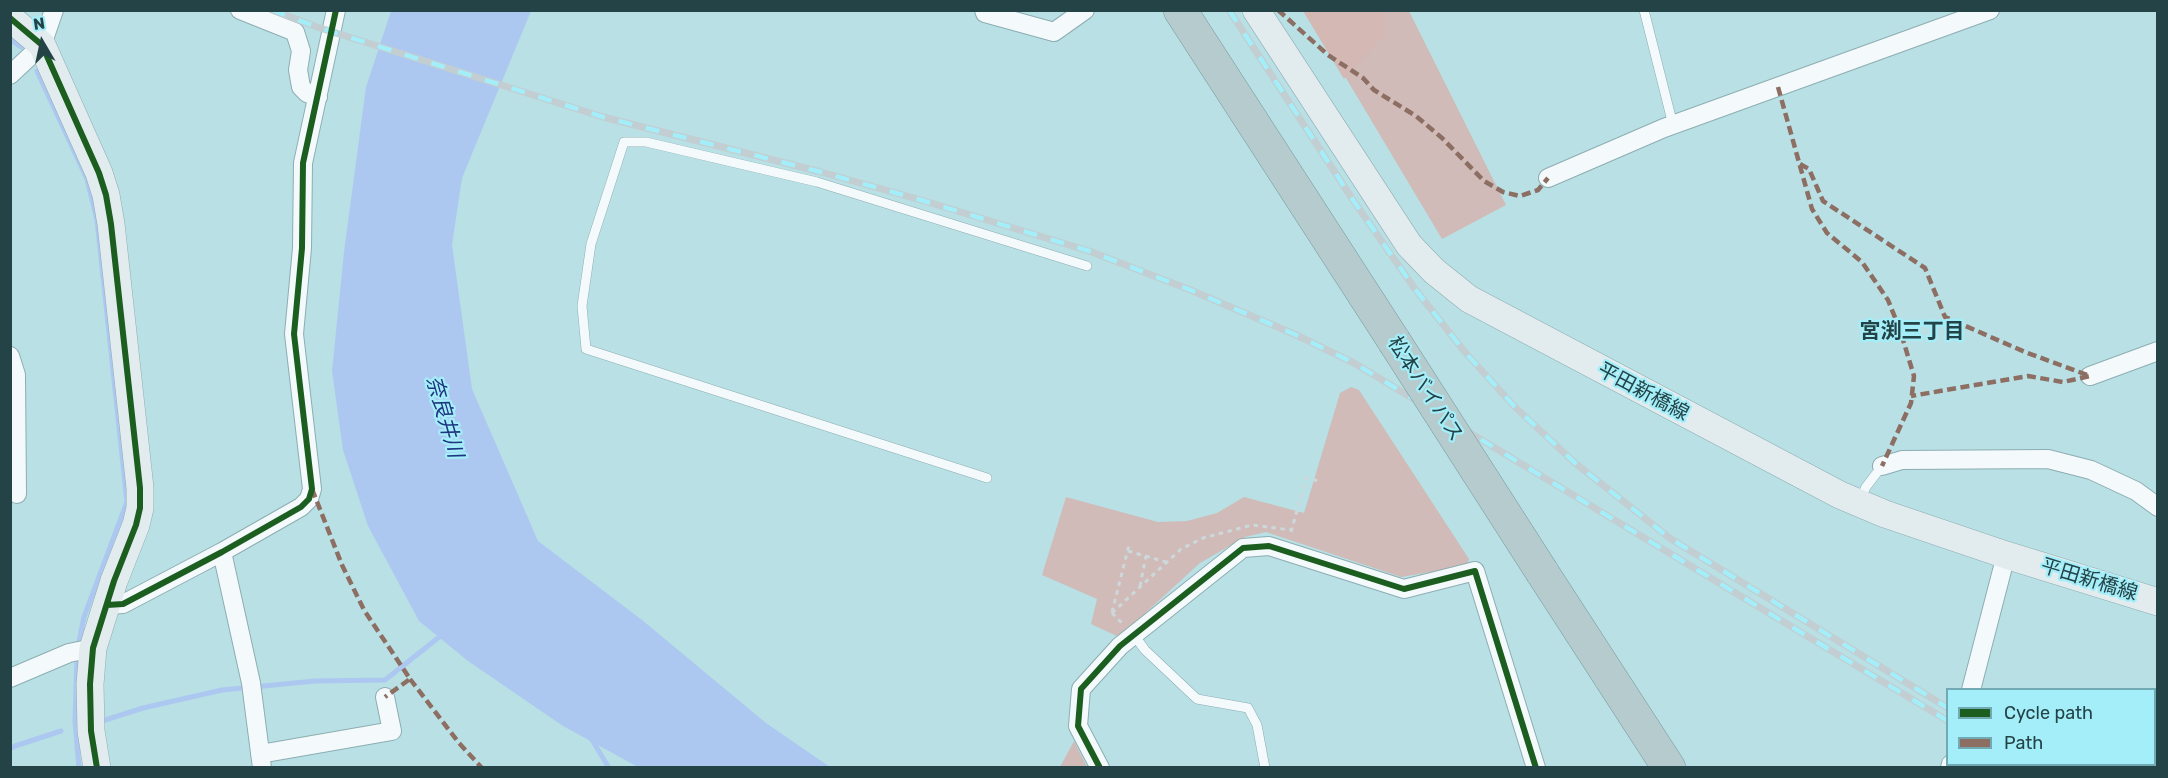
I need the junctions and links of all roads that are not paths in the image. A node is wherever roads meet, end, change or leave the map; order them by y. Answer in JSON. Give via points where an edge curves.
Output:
{"nodes":[{"id":1,"x":54,"y":10,"type":"edge"},
{"id":2,"x":240,"y":10,"type":"edge"},
{"id":3,"x":336,"y":10,"type":"edge"},
{"id":4,"x":984,"y":10,"type":"edge"},
{"id":5,"x":1085,"y":10,"type":"edge"},
{"id":6,"x":1180,"y":10,"type":"edge"},
{"id":7,"x":1256,"y":10,"type":"edge"},
{"id":8,"x":1644,"y":10,"type":"edge"},
{"id":9,"x":1990,"y":10,"type":"edge"},
{"id":10,"x":10,"y":18,"type":"edge"},
{"id":11,"x":42,"y":45,"type":"junction"},
{"id":12,"x":10,"y":75,"type":"edge"},
{"id":13,"x":318,"y":97,"type":"junction"},
{"id":14,"x":1673,"y":124,"type":"junction"},
{"id":15,"x":1548,"y":178,"type":"dead end"},
{"id":16,"x":1087,"y":266,"type":"dead end"},
{"id":17,"x":2157,"y":351,"type":"edge"},
{"id":18,"x":10,"y":356,"type":"edge"},
{"id":19,"x":2090,"y":376,"type":"dead end"},
{"id":20,"x":1882,"y":466,"type":"joint"},
{"id":21,"x":987,"y":478,"type":"dead end"},
{"id":22,"x":17,"y":494,"type":"dead end"},
{"id":23,"x":1858,"y":503,"type":"junction"},
{"id":24,"x":2157,"y":507,"type":"edge"},
{"id":25,"x":222,"y":552,"type":"junction"},
{"id":26,"x":2006,"y":555,"type":"junction"},
{"id":27,"x":2157,"y":602,"type":"edge"},
{"id":28,"x":107,"y":605,"type":"junction"},
{"id":29,"x":1134,"y":635,"type":"junction"},
{"id":30,"x":81,"y":650,"type":"junction"},
{"id":31,"x":10,"y":678,"type":"edge"},
{"id":32,"x":1972,"y":688,"type":"edge"},
{"id":33,"x":385,"y":697,"type":"dead end"},
{"id":34,"x":261,"y":761,"type":"edge"},
{"id":35,"x":97,"y":768,"type":"edge"},
{"id":36,"x":1100,"y":768,"type":"edge"},
{"id":37,"x":1265,"y":768,"type":"edge"},
{"id":38,"x":1536,"y":768,"type":"edge"},
{"id":39,"x":1668,"y":768,"type":"edge"}],
"edges":[{"from":1,"to":11,"type":"street"},
{"from":2,"to":13,"type":"street","via":[[295,32],[302,51],[298,70],[301,87]]},
{"from":3,"to":13,"type":"street"},
{"from":4,"to":5,"type":"street","via":[[1054,32]]},
{"from":6,"to":39,"type":"highway","name":"松本バイパス","bridge":true},
{"from":7,"to":23,"type":"main road","name":"平田新橋線","via":[[1409,244],[1434,271],[1496,315]]},
{"from":8,"to":14,"type":"lane"},
{"from":9,"to":14,"type":"street"},
{"from":10,"to":11,"type":"main road"},
{"from":11,"to":12,"type":"street"},
{"from":11,"to":28,"type":"main road","via":[[99,173],[111,224],[140,508]]},
{"from":13,"to":25,"type":"street","via":[[303,163],[302,248],[294,334],[312,489],[301,507]]},
{"from":14,"to":15,"type":"street"},
{"from":16,"to":21,"type":"lane","via":[[817,182],[646,142],[624,142],[591,244],[582,306],[586,349]]},
{"from":17,"to":19,"type":"street"},
{"from":18,"to":22,"type":"street","via":[[16,375]]},
{"from":20,"to":23,"type":"lane"},
{"from":20,"to":24,"type":"street","via":[[1902,460],[2048,459],[2091,470],[2136,491]]},
{"from":23,"to":26,"type":"main road","name":"平田新橋線"},
{"from":25,"to":28,"type":"street","via":[[123,604]]},
{"from":25,"to":34,"type":"street","via":[[252,690]]},
{"from":26,"to":27,"type":"main road","name":"平田新橋線"},
{"from":26,"to":32,"type":"street"},
{"from":28,"to":30,"type":"main road"},
{"from":29,"to":36,"type":"street","via":[[1082,689],[1078,726]]},
{"from":29,"to":37,"type":"lane","via":[[1197,699],[1248,708],[1257,725]]},
{"from":29,"to":38,"type":"street","via":[[1243,548],[1269,546],[1404,589],[1475,571]]},
{"from":30,"to":31,"type":"street"},
{"from":30,"to":35,"type":"main road","via":[[90,684]]},
{"from":33,"to":34,"type":"street","via":[[392,731]]}]}
